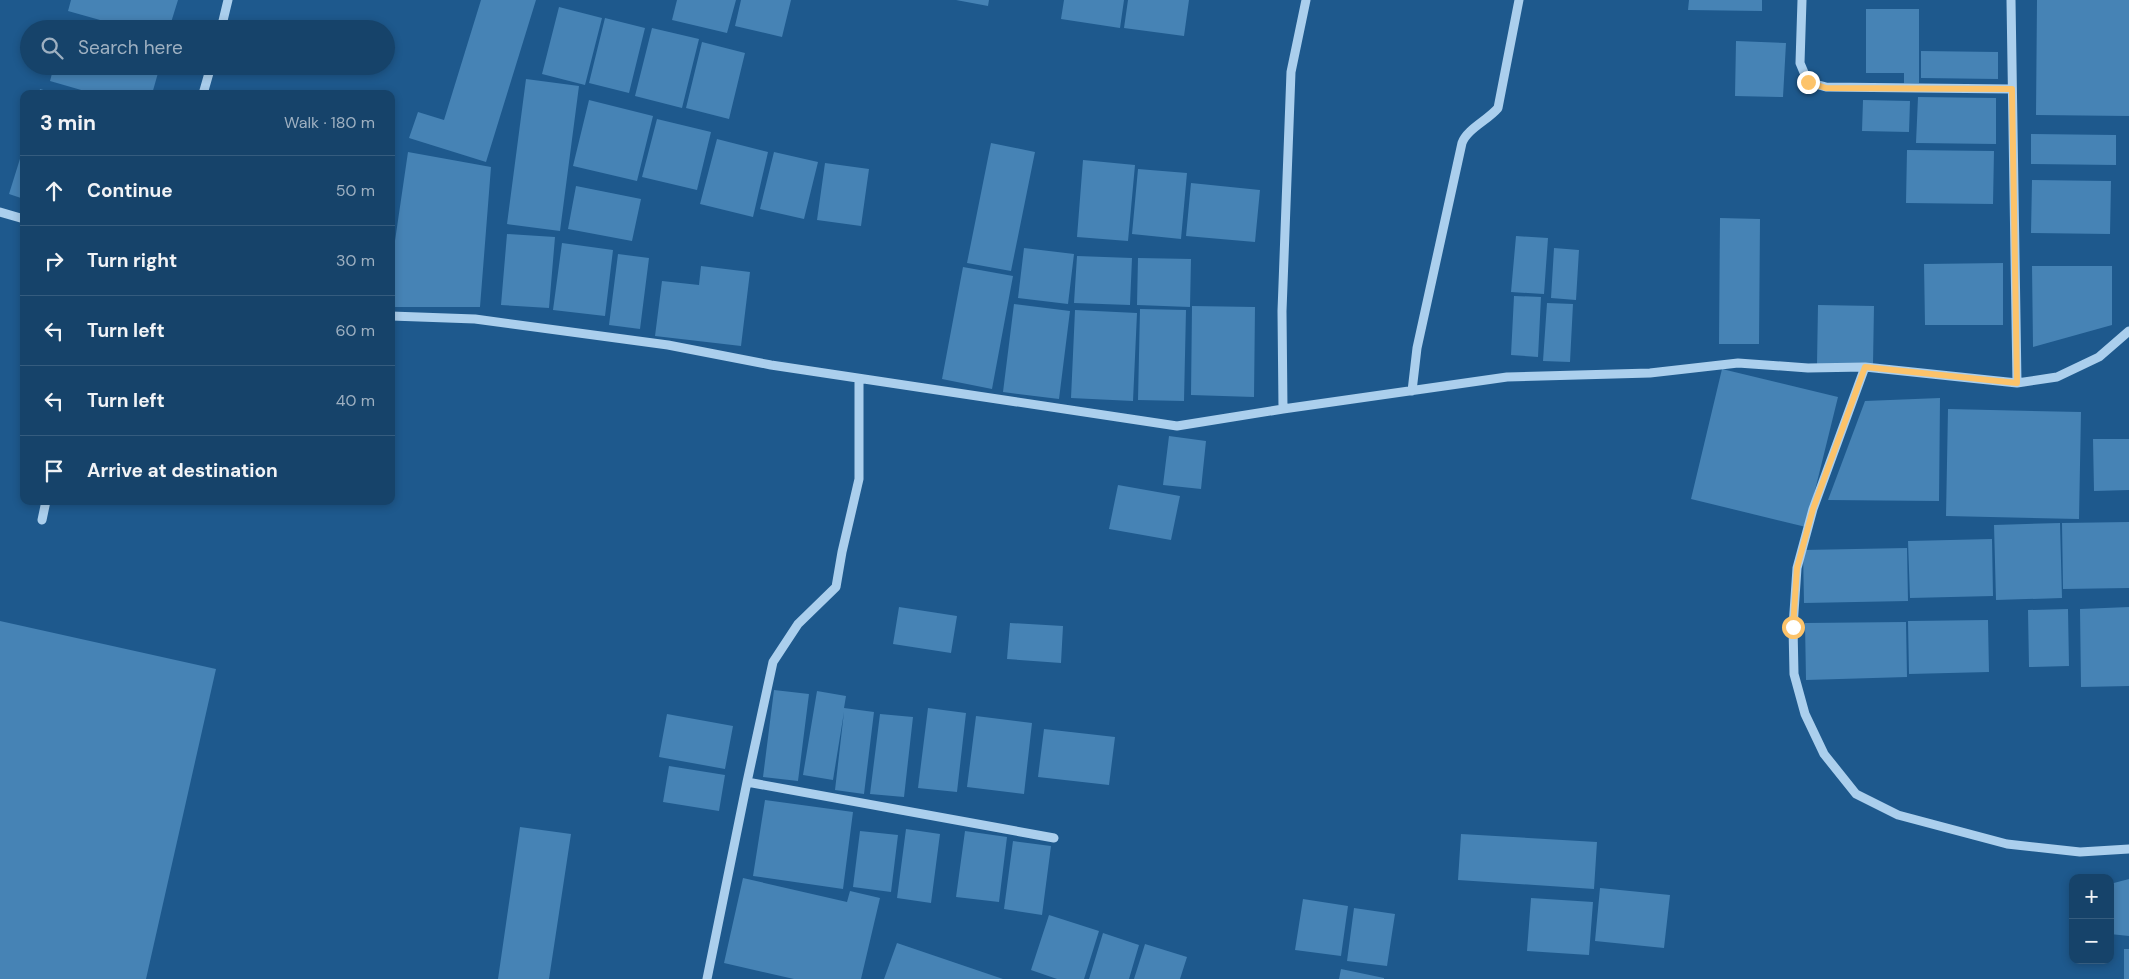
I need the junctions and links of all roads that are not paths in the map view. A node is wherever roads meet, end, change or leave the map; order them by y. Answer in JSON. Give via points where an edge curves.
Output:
{"nodes":[{"id":1,"x":228,"y":0,"type":"edge"},
{"id":2,"x":1306,"y":0,"type":"edge"},
{"id":3,"x":1519,"y":0,"type":"edge"},
{"id":4,"x":1802,"y":0,"type":"edge"},
{"id":5,"x":2010,"y":0,"type":"edge"},
{"id":6,"x":223,"y":20,"type":"edge"},
{"id":7,"x":208,"y":75,"type":"edge"},
{"id":8,"x":2012,"y":89,"type":"junction"},
{"id":9,"x":204,"y":90,"type":"edge"},
{"id":10,"x":0,"y":212,"type":"edge"},
{"id":11,"x":20,"y":218,"type":"edge"},
{"id":12,"x":395,"y":316,"type":"edge"},
{"id":13,"x":2129,"y":331,"type":"edge"},
{"id":14,"x":1865,"y":367,"type":"junction"},
{"id":15,"x":859,"y":379,"type":"junction"},
{"id":16,"x":2017,"y":383,"type":"junction"},
{"id":17,"x":1412,"y":391,"type":"junction"},
{"id":18,"x":1283,"y":409,"type":"junction"},
{"id":19,"x":45,"y":505,"type":"edge"},
{"id":20,"x":42,"y":520,"type":"dead end"},
{"id":21,"x":746,"y":782,"type":"junction"},
{"id":22,"x":1054,"y":838,"type":"dead end"},
{"id":23,"x":2129,"y":849,"type":"edge"},
{"id":24,"x":707,"y":979,"type":"edge"}],
"edges":[{"from":1,"to":6,"type":"street"},
{"from":2,"to":18,"type":"street","via":[[1291,72],[1282,311]]},
{"from":3,"to":17,"type":"street","via":[[1498,108],[1464,136],[1462,143],[1417,348]]},
{"from":4,"to":8,"type":"street","via":[[1800,63],[1808,82],[1826,88]]},
{"from":5,"to":8,"type":"street"},
{"from":7,"to":9,"type":"street"},
{"from":8,"to":16,"type":"street"},
{"from":10,"to":11,"type":"street"},
{"from":12,"to":15,"type":"street","via":[[475,319],[668,345]]},
{"from":13,"to":16,"type":"street","via":[[2099,357],[2057,377]]},
{"from":14,"to":16,"type":"street"},
{"from":14,"to":17,"type":"street","via":[[1808,368],[1738,363],[1650,373],[1507,377]]},
{"from":14,"to":23,"type":"street","via":[[1813,509],[1797,568],[1794,674],[1805,714],[1824,754],[1856,794],[1898,815],[2007,844],[2080,852]]},
{"from":15,"to":18,"type":"street","via":[[1177,426]]},
{"from":15,"to":21,"type":"street","via":[[860,479],[836,587],[798,624],[773,662]]},
{"from":17,"to":18,"type":"street"},
{"from":19,"to":20,"type":"street"},
{"from":21,"to":22,"type":"street"},
{"from":21,"to":24,"type":"street"}]}
